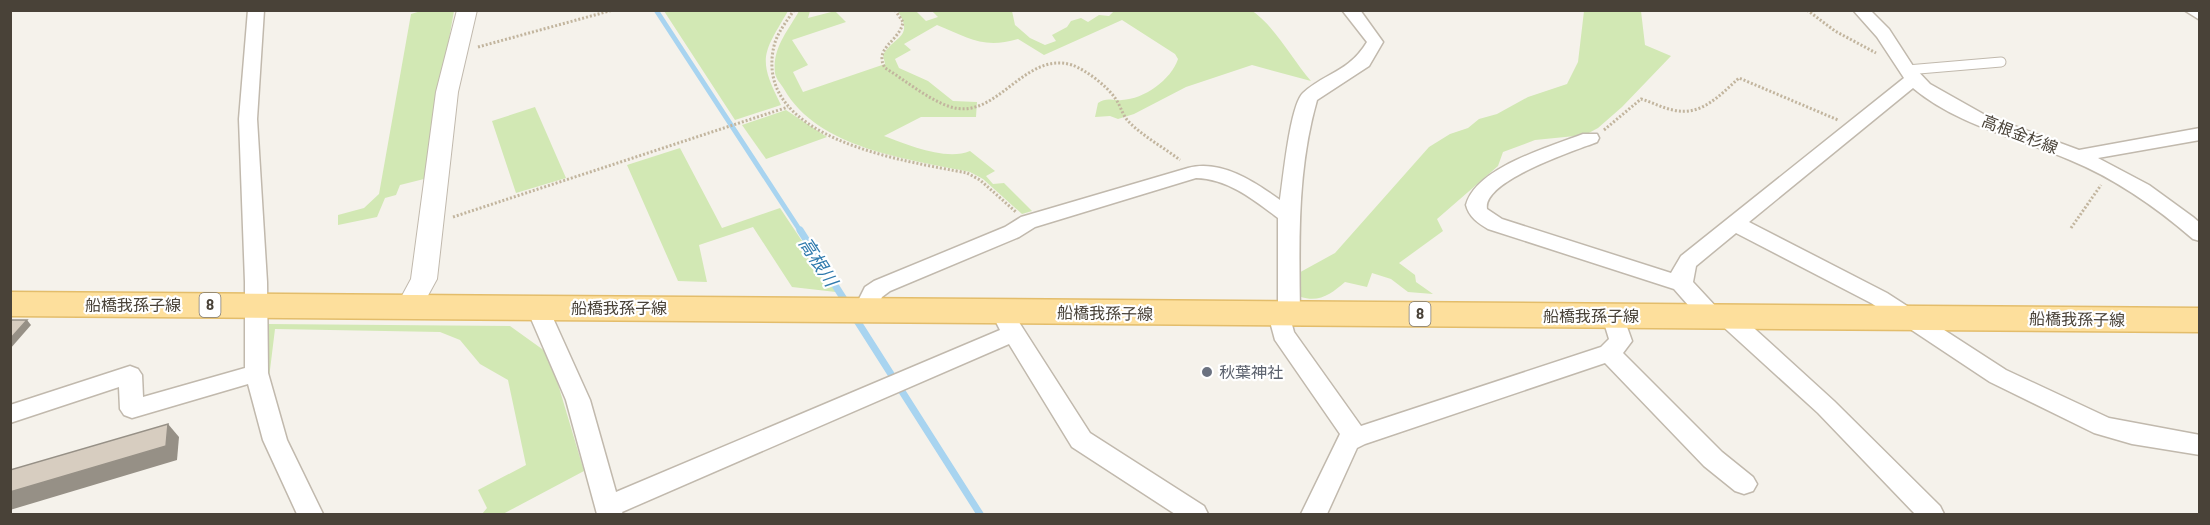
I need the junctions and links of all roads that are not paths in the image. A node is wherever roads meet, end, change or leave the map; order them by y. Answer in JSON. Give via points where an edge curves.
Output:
{"nodes":[{"id":1,"x":256,"y":10,"type":"edge"},
{"id":2,"x":467,"y":10,"type":"edge"},
{"id":3,"x":1350,"y":10,"type":"edge"},
{"id":4,"x":1861,"y":10,"type":"edge"},
{"id":5,"x":2192,"y":10,"type":"edge"},
{"id":6,"x":2199,"y":15,"type":"edge"},
{"id":7,"x":2001,"y":62,"type":"dead end"},
{"id":8,"x":1907,"y":70,"type":"junction"},
{"id":9,"x":2199,"y":134,"type":"edge"},
{"id":10,"x":1590,"y":138,"type":"road end"},
{"id":11,"x":2078,"y":156,"type":"junction"},
{"id":12,"x":1288,"y":216,"type":"junction"},
{"id":13,"x":1736,"y":224,"type":"junction"},
{"id":14,"x":2199,"y":234,"type":"edge"},
{"id":15,"x":1682,"y":284,"type":"junction"},
{"id":16,"x":10,"y":304,"type":"edge"},
{"id":17,"x":410,"y":305,"type":"junction"},
{"id":18,"x":255,"y":306,"type":"junction"},
{"id":19,"x":537,"y":307,"type":"junction"},
{"id":20,"x":864,"y":311,"type":"junction"},
{"id":21,"x":1284,"y":314,"type":"junction"},
{"id":22,"x":1614,"y":316,"type":"junction"},
{"id":23,"x":1719,"y":316,"type":"junction"},
{"id":24,"x":1911,"y":318,"type":"junction"},
{"id":25,"x":2199,"y":320,"type":"edge"},
{"id":26,"x":1007,"y":322,"type":"junction"},
{"id":27,"x":1609,"y":353,"type":"junction"},
{"id":28,"x":256,"y":373,"type":"junction"},
{"id":29,"x":10,"y":414,"type":"edge"},
{"id":30,"x":1356,"y":437,"type":"junction"},
{"id":31,"x":2199,"y":445,"type":"edge"},
{"id":32,"x":1744,"y":484,"type":"dead end"},
{"id":33,"x":609,"y":511,"type":"edge"},
{"id":34,"x":310,"y":514,"type":"edge"},
{"id":35,"x":1195,"y":514,"type":"edge"},
{"id":36,"x":1314,"y":514,"type":"edge"},
{"id":37,"x":1931,"y":514,"type":"edge"}],
"edges":[{"from":1,"to":18,"type":"street","via":[[248,119]]},
{"from":2,"to":17,"type":"street","via":[[447,92],[424,279]]},
{"from":3,"to":12,"type":"street","via":[[1375,42],[1363,62],[1309,97],[1300,128]]},
{"from":4,"to":8,"type":"street","name":"高根金杉線","via":[[1883,33]]},
{"from":5,"to":6,"type":"street"},
{"from":7,"to":8,"type":"lane"},
{"from":8,"to":11,"type":"street","name":"高根金杉線","via":[[1949,103]]},
{"from":8,"to":13,"type":"street","via":[[1856,128]]},
{"from":9,"to":11,"type":"street"},
{"from":10,"to":15,"type":"street","via":[[1495,178],[1477,194],[1478,213],[1495,224]]},
{"from":11,"to":14,"type":"street","name":"高根金杉線","via":[[2152,196]]},
{"from":12,"to":20,"type":"street","via":[[1221,174],[1194,172],[1028,222],[882,286],[873,292]]},
{"from":12,"to":21,"type":"street"},
{"from":13,"to":15,"type":"street","via":[[1688,261],[1682,271]]},
{"from":13,"to":24,"type":"street"},
{"from":15,"to":23,"type":"street"},
{"from":16,"to":18,"type":"main road","name":"船橋我孫子線","number":"8"},
{"from":17,"to":18,"type":"main road","name":"船橋我孫子線","number":"8"},
{"from":17,"to":19,"type":"main road","name":"船橋我孫子線","number":"8"},
{"from":18,"to":28,"type":"street"},
{"from":19,"to":20,"type":"main road","name":"船橋我孫子線","number":"8"},
{"from":19,"to":33,"type":"street","via":[[578,400]]},
{"from":20,"to":26,"type":"main road","name":"船橋我孫子線","number":"8"},
{"from":21,"to":22,"type":"main road","name":"船橋我孫子線","number":"8"},
{"from":21,"to":26,"type":"main road","name":"船橋我孫子線","number":"8"},
{"from":21,"to":30,"type":"street","via":[[1283,334]]},
{"from":22,"to":23,"type":"main road","name":"船橋我孫子線","number":"8"},
{"from":22,"to":27,"type":"street","via":[[1622,341]]},
{"from":23,"to":24,"type":"main road","name":"船橋我孫子線","number":"8"},
{"from":23,"to":37,"type":"street","via":[[1826,407]]},
{"from":24,"to":25,"type":"main road","name":"船橋我孫子線","number":"8"},
{"from":24,"to":31,"type":"street","via":[[1998,376],[2103,426]]},
{"from":26,"to":33,"type":"street","via":[[897,382]]},
{"from":26,"to":35,"type":"street","via":[[1081,440]]},
{"from":27,"to":30,"type":"street"},
{"from":27,"to":32,"type":"street","via":[[1713,459]]},
{"from":28,"to":29,"type":"street","via":[[132,409],[130,375]]},
{"from":28,"to":34,"type":"street","via":[[275,440]]},
{"from":30,"to":36,"type":"street","via":[[1348,441]]}]}
